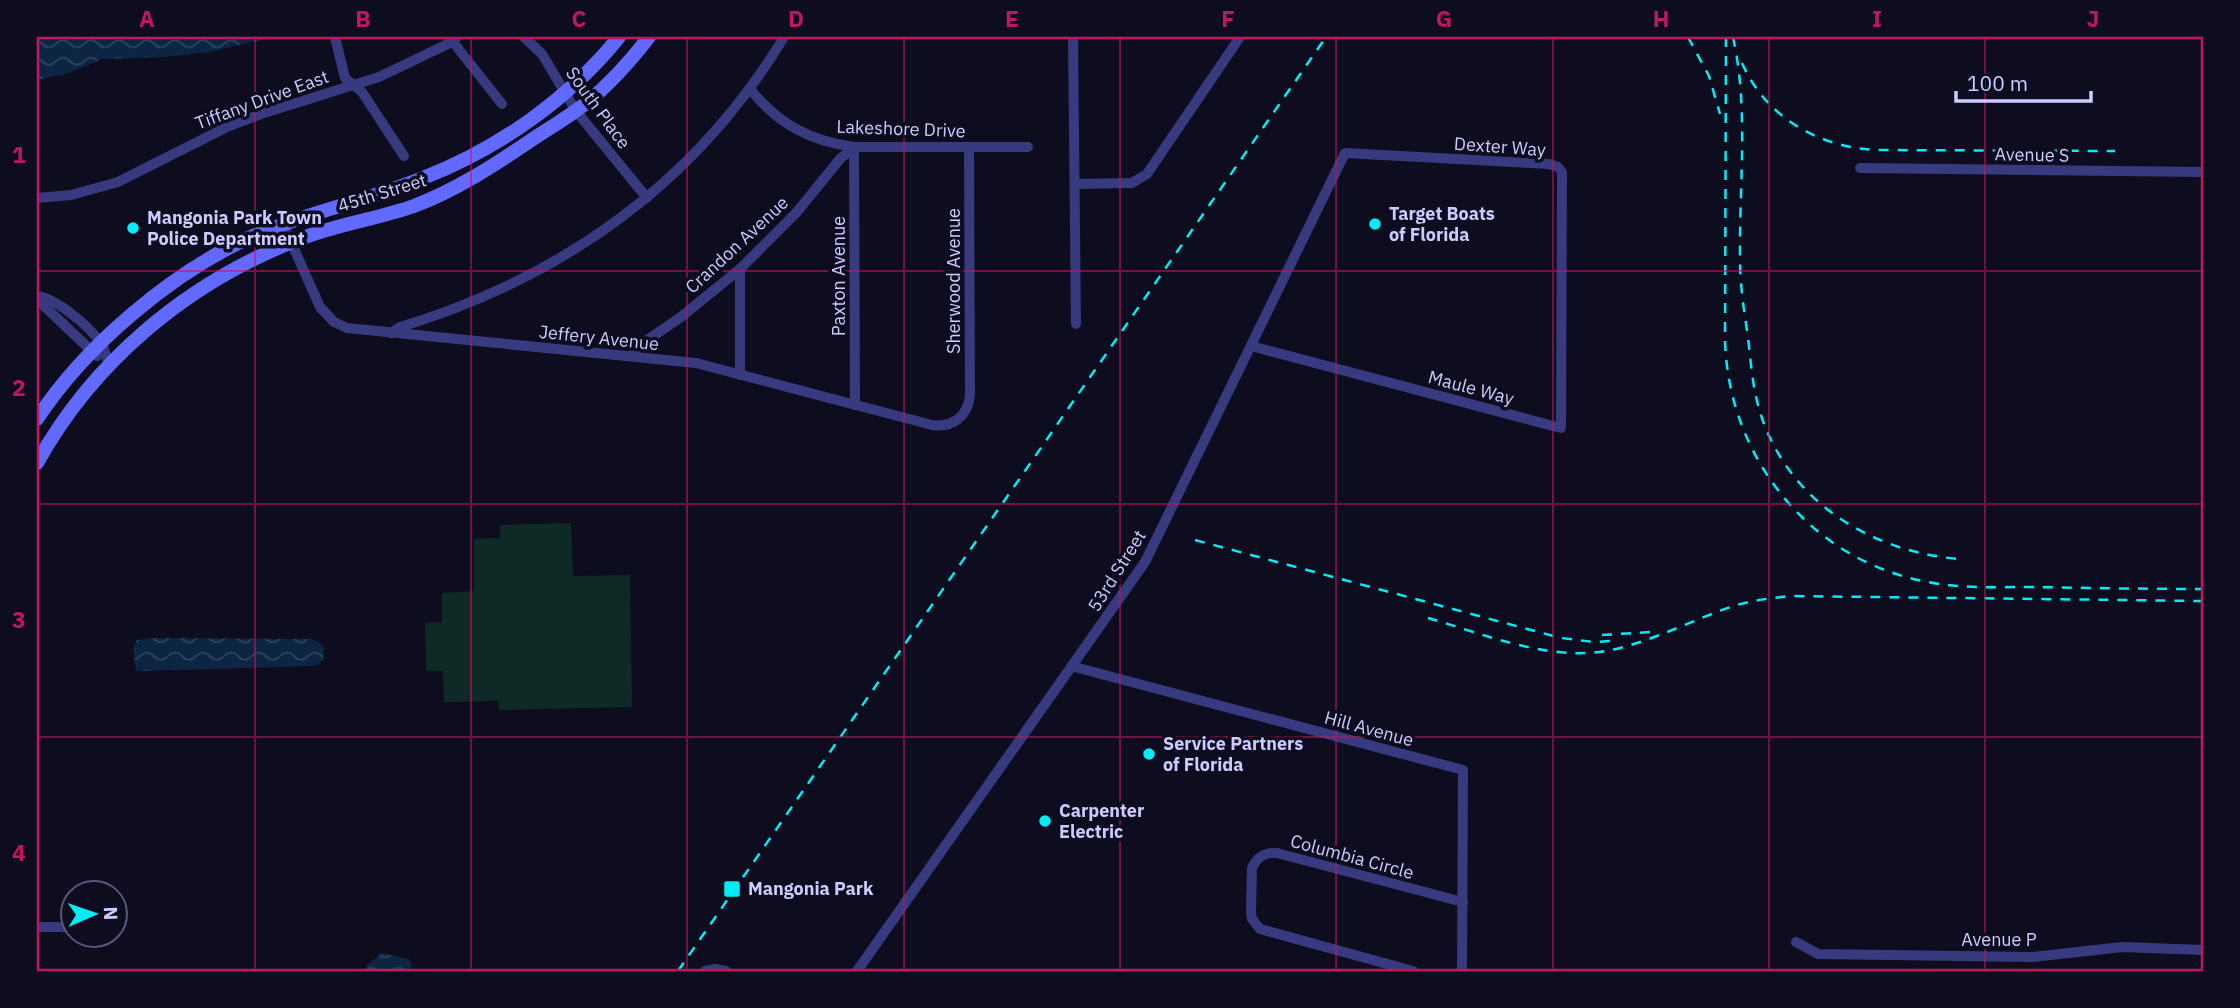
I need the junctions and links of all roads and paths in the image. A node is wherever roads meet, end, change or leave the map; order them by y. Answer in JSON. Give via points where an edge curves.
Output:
{"nodes":[{"id":1,"x":335,"y":37,"type":"edge"},
{"id":2,"x":524,"y":37,"type":"edge"},
{"id":3,"x":619,"y":37,"type":"edge"},
{"id":4,"x":649,"y":37,"type":"edge"},
{"id":5,"x":784,"y":37,"type":"edge"},
{"id":6,"x":1073,"y":37,"type":"edge"},
{"id":7,"x":1240,"y":37,"type":"edge"},
{"id":8,"x":452,"y":38,"type":"edge"},
{"id":9,"x":351,"y":85,"type":"junction"},
{"id":10,"x":750,"y":89,"type":"junction"},
{"id":11,"x":565,"y":93,"type":"junction"},
{"id":12,"x":502,"y":104,"type":"dead end"},
{"id":13,"x":576,"y":111,"type":"junction"},
{"id":14,"x":854,"y":147,"type":"junction"},
{"id":15,"x":969,"y":147,"type":"junction"},
{"id":16,"x":1028,"y":147,"type":"dead end"},
{"id":17,"x":1345,"y":153,"type":"joint"},
{"id":18,"x":404,"y":156,"type":"dead end"},
{"id":19,"x":1860,"y":169,"type":"dead end"},
{"id":20,"x":2203,"y":172,"type":"edge"},
{"id":21,"x":1075,"y":184,"type":"junction"},
{"id":22,"x":37,"y":198,"type":"edge"},
{"id":23,"x":647,"y":198,"type":"junction"},
{"id":24,"x":283,"y":224,"type":"junction"},
{"id":25,"x":292,"y":242,"type":"junction"},
{"id":26,"x":740,"y":269,"type":"junction"},
{"id":27,"x":37,"y":296,"type":"edge"},
{"id":28,"x":1562,"y":303,"type":"joint"},
{"id":29,"x":1076,"y":324,"type":"dead end"},
{"id":30,"x":390,"y":333,"type":"junction"},
{"id":31,"x":1251,"y":346,"type":"junction"},
{"id":32,"x":97,"y":348,"type":"junction"},
{"id":33,"x":631,"y":356,"type":"junction"},
{"id":34,"x":109,"y":364,"type":"junction"},
{"id":35,"x":740,"y":375,"type":"junction"},
{"id":36,"x":855,"y":405,"type":"junction"},
{"id":37,"x":964,"y":414,"type":"joint"},
{"id":38,"x":37,"y":419,"type":"edge"},
{"id":39,"x":37,"y":463,"type":"edge"},
{"id":40,"x":1072,"y":666,"type":"junction"},
{"id":41,"x":1463,"y":902,"type":"junction"},
{"id":42,"x":60,"y":927,"type":"edge"},
{"id":43,"x":37,"y":928,"type":"edge"},
{"id":44,"x":1796,"y":942,"type":"dead end"},
{"id":45,"x":2203,"y":950,"type":"edge"},
{"id":46,"x":705,"y":971,"type":"edge"},
{"id":47,"x":726,"y":971,"type":"edge"},
{"id":48,"x":857,"y":971,"type":"edge"},
{"id":49,"x":1413,"y":971,"type":"edge"},
{"id":50,"x":1462,"y":971,"type":"edge"}],
"edges":[{"from":1,"to":9,"type":"street"},
{"from":2,"to":11,"type":"street","name":"South Place","via":[[541,54]]},
{"from":3,"to":11,"type":"main road","name":"45th Street"},
{"from":4,"to":13,"type":"main road","name":"45th Street"},
{"from":5,"to":10,"type":"street"},
{"from":6,"to":21,"type":"street"},
{"from":7,"to":21,"type":"street","via":[[1146,174],[1132,183]]},
{"from":8,"to":9,"type":"street","name":"Tiffany Drive East","via":[[379,77]]},
{"from":8,"to":12,"type":"street"},
{"from":9,"to":18,"type":"street","via":[[362,92]]},
{"from":9,"to":22,"type":"street","name":"Tiffany Drive East","via":[[227,127],[118,182],[71,195]]},
{"from":10,"to":14,"type":"street","name":"Lakeshore Drive","via":[[771,113],[802,134]]},
{"from":10,"to":23,"type":"street","via":[[704,144]]},
{"from":11,"to":13,"type":"street","name":"South Place"},
{"from":11,"to":24,"type":"main road","name":"45th Street","via":[[513,132],[453,165]]},
{"from":13,"to":23,"type":"street","name":"South Place"},
{"from":13,"to":25,"type":"main road","name":"45th Street","via":[[446,193]]},
{"from":14,"to":15,"type":"street","name":"Lakeshore Drive"},
{"from":14,"to":26,"type":"street","name":"Crandon Avenue"},
{"from":14,"to":36,"type":"street","name":"Paxton Avenue"},
{"from":15,"to":16,"type":"street","name":"Lakeshore Drive"},
{"from":15,"to":37,"type":"street","name":"Sherwood Avenue","via":[[970,395]]},
{"from":17,"to":28,"type":"street","name":"Dexter Way","via":[[1558,167],[1564,179]]},
{"from":17,"to":31,"type":"street","name":"53rd Street"},
{"from":19,"to":20,"type":"street","name":"Avenue S"},
{"from":21,"to":29,"type":"street"},
{"from":23,"to":30,"type":"street","via":[[592,240],[537,273]]},
{"from":24,"to":25,"type":"street","name":"Jeffery Avenue"},
{"from":24,"to":32,"type":"main road","name":"45th Street","via":[[191,270]]},
{"from":25,"to":30,"type":"street","name":"Jeffery Avenue","via":[[328,318],[346,328]]},
{"from":25,"to":34,"type":"main road","name":"45th Street","via":[[204,286]]},
{"from":26,"to":33,"type":"street","name":"Crandon Avenue"},
{"from":26,"to":35,"type":"street"},
{"from":27,"to":32,"type":"street","via":[[50,298],[87,328]]},
{"from":28,"to":31,"type":"street","name":"Maule Way","via":[[1560,428]]},
{"from":30,"to":33,"type":"street","name":"Jeffery Avenue"},
{"from":31,"to":40,"type":"street","name":"53rd Street","via":[[1145,562]]},
{"from":32,"to":34,"type":"street"},
{"from":32,"to":38,"type":"main road","name":"45th Street"},
{"from":33,"to":35,"type":"street","name":"Jeffery Avenue","via":[[696,363]]},
{"from":34,"to":39,"type":"main road","name":"45th Street"},
{"from":35,"to":36,"type":"street","name":"Jeffery Avenue"},
{"from":36,"to":37,"type":"street","name":"Jeffery Avenue","via":[[939,426]]},
{"from":40,"to":41,"type":"street","name":"Hill Avenue","via":[[1463,770]]},
{"from":40,"to":48,"type":"street","name":"53rd Street"},
{"from":41,"to":49,"type":"street","name":"Columbia Circle","via":[[1277,853],[1264,854],[1254,862],[1251,912],[1260,929]]},
{"from":41,"to":50,"type":"street","name":"Hill Avenue"},
{"from":42,"to":43,"type":"street"},
{"from":44,"to":45,"type":"street","name":"Avenue P","via":[[1818,954],[2033,957],[2122,947]]},
{"from":46,"to":47,"type":"street"}]}
